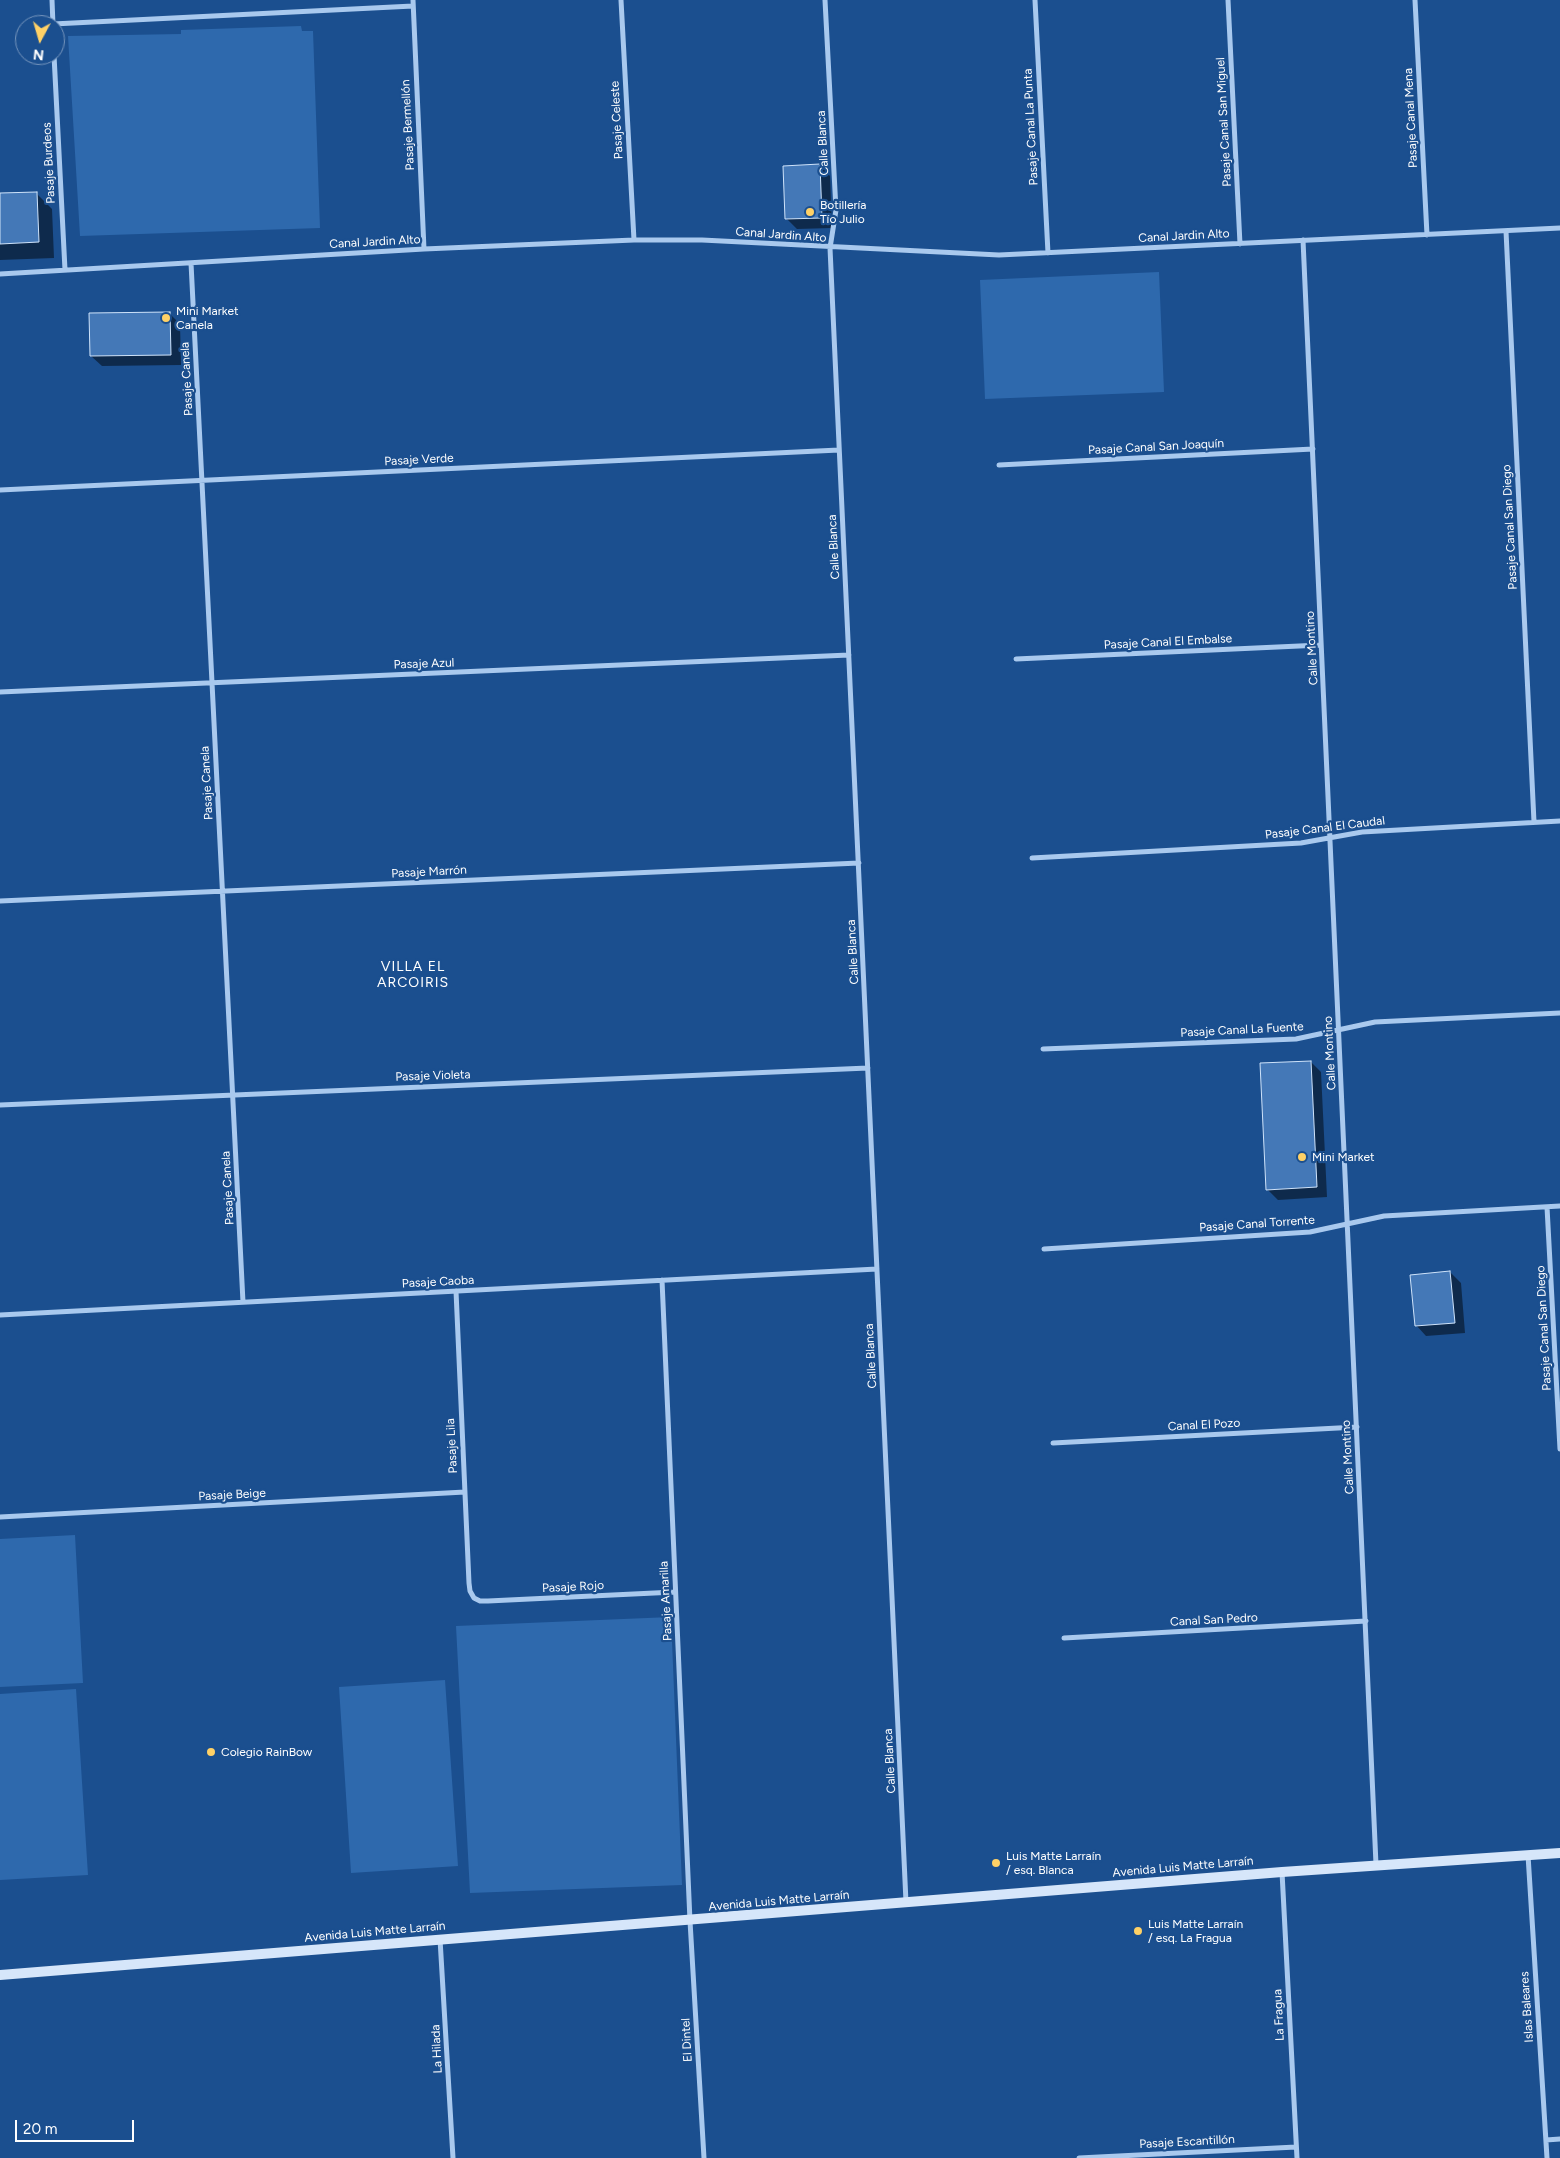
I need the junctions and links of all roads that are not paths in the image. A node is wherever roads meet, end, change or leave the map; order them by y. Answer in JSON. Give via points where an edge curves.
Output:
{"nodes":[{"id":1,"x":52,"y":0,"type":"edge"},
{"id":2,"x":621,"y":0,"type":"edge"},
{"id":3,"x":825,"y":0,"type":"edge"},
{"id":4,"x":1035,"y":0,"type":"edge"},
{"id":5,"x":1228,"y":0,"type":"edge"},
{"id":6,"x":1415,"y":0,"type":"edge"},
{"id":7,"x":413,"y":3,"type":"edge"},
{"id":8,"x":53,"y":15,"type":"edge"},
{"id":9,"x":65,"y":24,"type":"edge"},
{"id":10,"x":55,"y":65,"type":"edge"},
{"id":11,"x":1560,"y":228,"type":"edge"},
{"id":12,"x":1506,"y":231,"type":"junction"},
{"id":13,"x":1427,"y":234,"type":"junction"},
{"id":14,"x":634,"y":240,"type":"junction"},
{"id":15,"x":1303,"y":240,"type":"junction"},
{"id":16,"x":1240,"y":244,"type":"junction"},
{"id":17,"x":830,"y":248,"type":"junction"},
{"id":18,"x":424,"y":249,"type":"junction"},
{"id":19,"x":1048,"y":252,"type":"junction"},
{"id":20,"x":191,"y":263,"type":"junction"},
{"id":21,"x":65,"y":270,"type":"junction"},
{"id":22,"x":0,"y":274,"type":"edge"},
{"id":23,"x":1313,"y":449,"type":"junction"},
{"id":24,"x":839,"y":450,"type":"junction"},
{"id":25,"x":999,"y":465,"type":"dead end"},
{"id":26,"x":202,"y":480,"type":"junction"},
{"id":27,"x":0,"y":490,"type":"edge"},
{"id":28,"x":1321,"y":645,"type":"junction"},
{"id":29,"x":849,"y":655,"type":"junction"},
{"id":30,"x":1016,"y":659,"type":"dead end"},
{"id":31,"x":212,"y":683,"type":"junction"},
{"id":32,"x":0,"y":692,"type":"edge"},
{"id":33,"x":1560,"y":821,"type":"edge"},
{"id":34,"x":1534,"y":822,"type":"junction"},
{"id":35,"x":1330,"y":838,"type":"junction"},
{"id":36,"x":1032,"y":858,"type":"dead end"},
{"id":37,"x":859,"y":863,"type":"junction"},
{"id":38,"x":223,"y":892,"type":"junction"},
{"id":39,"x":0,"y":901,"type":"edge"},
{"id":40,"x":1560,"y":1013,"type":"edge"},
{"id":41,"x":1339,"y":1030,"type":"junction"},
{"id":42,"x":1043,"y":1049,"type":"dead end"},
{"id":43,"x":868,"y":1068,"type":"junction"},
{"id":44,"x":233,"y":1095,"type":"junction"},
{"id":45,"x":0,"y":1105,"type":"edge"},
{"id":46,"x":1560,"y":1206,"type":"edge"},
{"id":47,"x":1547,"y":1207,"type":"junction"},
{"id":48,"x":1348,"y":1223,"type":"junction"},
{"id":49,"x":1044,"y":1249,"type":"dead end"},
{"id":50,"x":877,"y":1269,"type":"junction"},
{"id":51,"x":662,"y":1280,"type":"junction"},
{"id":52,"x":456,"y":1291,"type":"junction"},
{"id":53,"x":244,"y":1302,"type":"junction"},
{"id":54,"x":0,"y":1315,"type":"edge"},
{"id":55,"x":1357,"y":1427,"type":"junction"},
{"id":56,"x":1053,"y":1443,"type":"dead end"},
{"id":57,"x":1560,"y":1449,"type":"edge"},
{"id":58,"x":465,"y":1492,"type":"junction"},
{"id":59,"x":0,"y":1517,"type":"edge"},
{"id":60,"x":675,"y":1592,"type":"junction"},
{"id":61,"x":474,"y":1598,"type":"joint"},
{"id":62,"x":1366,"y":1621,"type":"junction"},
{"id":63,"x":1064,"y":1638,"type":"dead end"},
{"id":64,"x":1560,"y":1853,"type":"edge"},
{"id":65,"x":1528,"y":1855,"type":"junction"},
{"id":66,"x":1376,"y":1864,"type":"junction"},
{"id":67,"x":1282,"y":1872,"type":"junction"},
{"id":68,"x":906,"y":1903,"type":"junction"},
{"id":69,"x":690,"y":1921,"type":"junction"},
{"id":70,"x":440,"y":1939,"type":"junction"},
{"id":71,"x":0,"y":1975,"type":"edge"},
{"id":72,"x":1560,"y":2139,"type":"edge"},
{"id":73,"x":1546,"y":2140,"type":"junction"},
{"id":74,"x":1296,"y":2147,"type":"junction"},
{"id":75,"x":453,"y":2158,"type":"edge"},
{"id":76,"x":704,"y":2158,"type":"edge"},
{"id":77,"x":1079,"y":2158,"type":"edge"},
{"id":78,"x":1297,"y":2158,"type":"edge"},
{"id":79,"x":1547,"y":2158,"type":"edge"}],
"edges":[{"from":1,"to":8,"type":"street"},
{"from":2,"to":14,"type":"street","name":"Pasaje Celeste"},
{"from":3,"to":17,"type":"street","name":"Calle Blanca","via":[[836,210]]},
{"from":4,"to":19,"type":"street","name":"Pasaje Canal La Punta"},
{"from":5,"to":16,"type":"street","name":"Pasaje Canal San Miguel"},
{"from":6,"to":13,"type":"street","name":"Pasaje Canal Mena"},
{"from":7,"to":9,"type":"street"},
{"from":7,"to":18,"type":"street","name":"Pasaje Bermellón"},
{"from":10,"to":21,"type":"street","name":"Pasaje Burdeos"},
{"from":11,"to":12,"type":"street","name":"Canal Jardin Alto"},
{"from":12,"to":13,"type":"street","name":"Canal Jardin Alto"},
{"from":12,"to":34,"type":"street","name":"Pasaje Canal San Diego"},
{"from":13,"to":15,"type":"street","name":"Canal Jardin Alto"},
{"from":14,"to":17,"type":"street","name":"Canal Jardin Alto","via":[[702,240]]},
{"from":14,"to":18,"type":"street","name":"Canal Jardin Alto"},
{"from":15,"to":16,"type":"street","name":"Canal Jardin Alto"},
{"from":15,"to":23,"type":"street","name":"Calle Montino"},
{"from":16,"to":19,"type":"street","name":"Canal Jardin Alto"},
{"from":17,"to":19,"type":"street","name":"Canal Jardin Alto","via":[[999,255]]},
{"from":17,"to":24,"type":"street","name":"Calle Blanca"},
{"from":18,"to":20,"type":"street","name":"Canal Jardin Alto"},
{"from":20,"to":21,"type":"street","name":"Canal Jardin Alto"},
{"from":20,"to":26,"type":"street","name":"Pasaje Canela"},
{"from":21,"to":22,"type":"street","name":"Canal Jardin Alto"},
{"from":23,"to":25,"type":"street","name":"Pasaje Canal San Joaquín"},
{"from":23,"to":28,"type":"street","name":"Calle Montino"},
{"from":24,"to":26,"type":"street","name":"Pasaje Verde"},
{"from":24,"to":29,"type":"street","name":"Calle Blanca"},
{"from":26,"to":27,"type":"street","name":"Pasaje Verde"},
{"from":26,"to":31,"type":"street","name":"Pasaje Canela"},
{"from":28,"to":30,"type":"street","name":"Pasaje Canal El Embalse"},
{"from":28,"to":35,"type":"street","name":"Calle Montino"},
{"from":29,"to":31,"type":"street","name":"Pasaje Azul"},
{"from":29,"to":37,"type":"street","name":"Calle Blanca"},
{"from":31,"to":32,"type":"street","name":"Pasaje Azul"},
{"from":31,"to":38,"type":"street","name":"Pasaje Canela"},
{"from":33,"to":34,"type":"street","name":"Pasaje Canal El Caudal"},
{"from":34,"to":35,"type":"street","name":"Pasaje Canal El Caudal","via":[[1362,832]]},
{"from":35,"to":36,"type":"street","name":"Pasaje Canal El Caudal","via":[[1301,843]]},
{"from":35,"to":41,"type":"street","name":"Calle Montino"},
{"from":37,"to":38,"type":"street","name":"Pasaje Marrón"},
{"from":37,"to":43,"type":"street","name":"Calle Blanca"},
{"from":38,"to":39,"type":"street","name":"Pasaje Marrón"},
{"from":38,"to":44,"type":"street","name":"Pasaje Canela"},
{"from":40,"to":41,"type":"street","name":"Pasaje Canal La Fuente","via":[[1375,1022]]},
{"from":41,"to":42,"type":"street","name":"Pasaje Canal La Fuente","via":[[1296,1039]]},
{"from":41,"to":48,"type":"street","name":"Calle Montino"},
{"from":43,"to":44,"type":"street","name":"Pasaje Violeta"},
{"from":43,"to":50,"type":"street","name":"Calle Blanca"},
{"from":44,"to":45,"type":"street","name":"Pasaje Violeta"},
{"from":44,"to":53,"type":"street","name":"Pasaje Canela"},
{"from":46,"to":47,"type":"street","name":"Pasaje Canal Torrente"},
{"from":47,"to":48,"type":"street","name":"Pasaje Canal Torrente","via":[[1384,1216]]},
{"from":47,"to":57,"type":"street","name":"Pasaje Canal San Diego"},
{"from":48,"to":49,"type":"street","name":"Pasaje Canal Torrente","via":[[1310,1232]]},
{"from":48,"to":55,"type":"street","name":"Calle Montino"},
{"from":50,"to":51,"type":"street","name":"Pasaje Caoba"},
{"from":50,"to":68,"type":"street","name":"Calle Blanca"},
{"from":51,"to":52,"type":"street","name":"Pasaje Caoba"},
{"from":51,"to":60,"type":"street","name":"Pasaje Amarilla"},
{"from":52,"to":53,"type":"street","name":"Pasaje Caoba"},
{"from":52,"to":58,"type":"street","name":"Pasaje Lila"},
{"from":53,"to":54,"type":"street","name":"Pasaje Caoba"},
{"from":55,"to":56,"type":"street","name":"Canal El Pozo"},
{"from":55,"to":62,"type":"street","name":"Calle Montino"},
{"from":58,"to":59,"type":"street","name":"Pasaje Beige"},
{"from":58,"to":61,"type":"street","name":"Pasaje Lila","via":[[469,1583]]},
{"from":60,"to":61,"type":"street","name":"Pasaje Rojo","via":[[488,1601]]},
{"from":60,"to":69,"type":"street","name":"Pasaje Amarilla"},
{"from":62,"to":63,"type":"street","name":"Canal San Pedro"},
{"from":62,"to":66,"type":"street","name":"Calle Montino"},
{"from":64,"to":65,"type":"street","name":"Avenida Luis Matte Larraín"},
{"from":65,"to":66,"type":"street","name":"Avenida Luis Matte Larraín"},
{"from":65,"to":73,"type":"street","name":"Islas Baleares"},
{"from":66,"to":67,"type":"street","name":"Avenida Luis Matte Larraín"},
{"from":67,"to":68,"type":"street","name":"Avenida Luis Matte Larraín"},
{"from":67,"to":74,"type":"street","name":"La Fragua"},
{"from":68,"to":69,"type":"street","name":"Avenida Luis Matte Larraín"},
{"from":69,"to":70,"type":"street","name":"Avenida Luis Matte Larraín"},
{"from":69,"to":76,"type":"street","name":"El Dintel"},
{"from":70,"to":71,"type":"street","name":"Avenida Luis Matte Larraín"},
{"from":70,"to":75,"type":"street","name":"La Hilada"},
{"from":72,"to":73,"type":"street"},
{"from":73,"to":79,"type":"street","name":"Islas Baleares"},
{"from":74,"to":77,"type":"street","name":"Pasaje Escantillón"},
{"from":74,"to":78,"type":"street","name":"La Fragua"}]}
